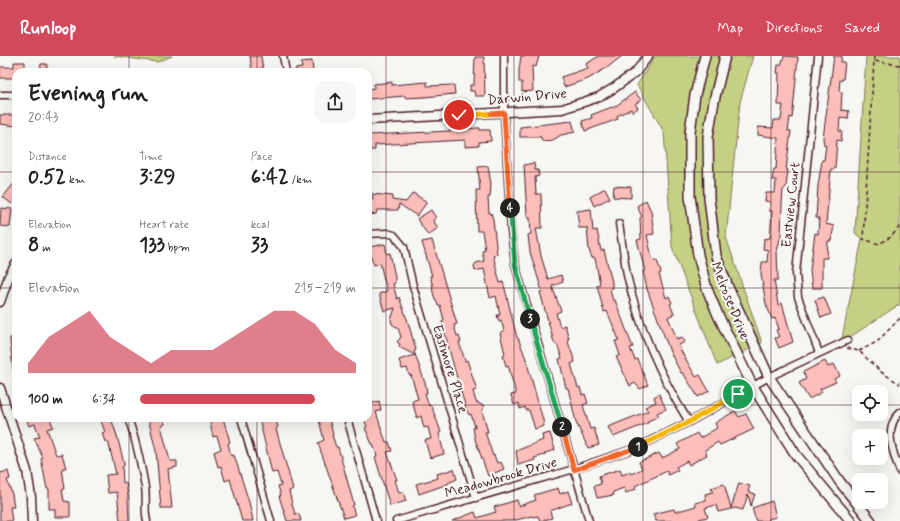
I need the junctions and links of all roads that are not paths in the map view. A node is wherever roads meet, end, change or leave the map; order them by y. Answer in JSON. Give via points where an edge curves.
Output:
{"nodes":[{"id":1,"x":283,"y":56,"type":"edge"},
{"id":2,"x":504,"y":56,"type":"edge"},
{"id":3,"x":648,"y":56,"type":"edge"},
{"id":4,"x":705,"y":56,"type":"edge"},
{"id":5,"x":725,"y":56,"type":"edge"},
{"id":6,"x":818,"y":56,"type":"edge"},
{"id":7,"x":285,"y":68,"type":"edge"},
{"id":8,"x":0,"y":95,"type":"edge"},
{"id":9,"x":12,"y":95,"type":"edge"},
{"id":10,"x":504,"y":113,"type":"junction"},
{"id":11,"x":372,"y":120,"type":"edge"},
{"id":12,"x":619,"y":224,"type":"dead end"},
{"id":13,"x":372,"y":234,"type":"edge"},
{"id":14,"x":12,"y":271,"type":"edge"},
{"id":15,"x":0,"y":302,"type":"edge"},
{"id":16,"x":848,"y":340,"type":"dead end"},
{"id":17,"x":819,"y":353,"type":"junction"},
{"id":18,"x":769,"y":376,"type":"junction"},
{"id":19,"x":752,"y":385,"type":"junction"},
{"id":20,"x":0,"y":388,"type":"edge"},
{"id":21,"x":900,"y":412,"type":"edge"},
{"id":22,"x":129,"y":422,"type":"edge"},
{"id":23,"x":242,"y":422,"type":"edge"},
{"id":24,"x":347,"y":422,"type":"edge"},
{"id":25,"x":689,"y":422,"type":"junction"},
{"id":26,"x":574,"y":470,"type":"junction"},
{"id":27,"x":900,"y":472,"type":"edge"},
{"id":28,"x":476,"y":498,"type":"junction"},
{"id":29,"x":32,"y":521,"type":"edge"},
{"id":30,"x":147,"y":521,"type":"edge"},
{"id":31,"x":271,"y":521,"type":"edge"},
{"id":32,"x":376,"y":521,"type":"edge"},
{"id":33,"x":396,"y":521,"type":"edge"},
{"id":34,"x":589,"y":521,"type":"edge"},
{"id":35,"x":851,"y":521,"type":"edge"},
{"id":36,"x":871,"y":521,"type":"edge"}],
"edges":[{"from":1,"to":7,"type":"street"},
{"from":2,"to":10,"type":"street"},
{"from":3,"to":10,"type":"street","name":"Darwin Drive","via":[[636,72],[614,88],[581,104],[562,109]]},
{"from":4,"to":19,"type":"main road","name":"Melrose Drive","via":[[695,95],[690,132],[690,196],[698,255],[707,289]]},
{"from":5,"to":18,"type":"main road","name":"Melrose Drive","via":[[708,137],[708,198],[716,256]]},
{"from":6,"to":17,"type":"street","name":"Eastview Court","via":[[796,273],[798,297]]},
{"from":8,"to":9,"type":"street"},
{"from":10,"to":11,"type":"street","name":"Darwin Drive"},
{"from":10,"to":26,"type":"street","via":[[515,264]]},
{"from":12,"to":25,"type":"street","via":[[627,274],[640,324]]},
{"from":13,"to":28,"type":"street","name":"Eastmore Place","via":[[394,235],[404,247],[412,286]]},
{"from":14,"to":15,"type":"street"},
{"from":16,"to":17,"type":"street","name":"Meadowbrook Drive"},
{"from":17,"to":18,"type":"street","name":"Meadowbrook Drive"},
{"from":18,"to":19,"type":"street","name":"Meadowbrook Drive"},
{"from":18,"to":36,"type":"main road","name":"Melrose Drive","via":[[840,482]]},
{"from":19,"to":25,"type":"street","name":"Meadowbrook Drive"},
{"from":19,"to":35,"type":"main road","name":"Melrose Drive","via":[[796,455]]},
{"from":20,"to":29,"type":"street","via":[[27,471]]},
{"from":21,"to":27,"type":"street","via":[[894,418],[890,437]]},
{"from":22,"to":30,"type":"street","via":[[145,489]]},
{"from":23,"to":31,"type":"street"},
{"from":24,"to":32,"type":"street"},
{"from":25,"to":26,"type":"street","name":"Meadowbrook Drive","via":[[633,449]]},
{"from":26,"to":28,"type":"street","name":"Meadowbrook Drive"},
{"from":26,"to":34,"type":"street"},
{"from":28,"to":33,"type":"street","name":"Meadowbrook Drive"}]}
